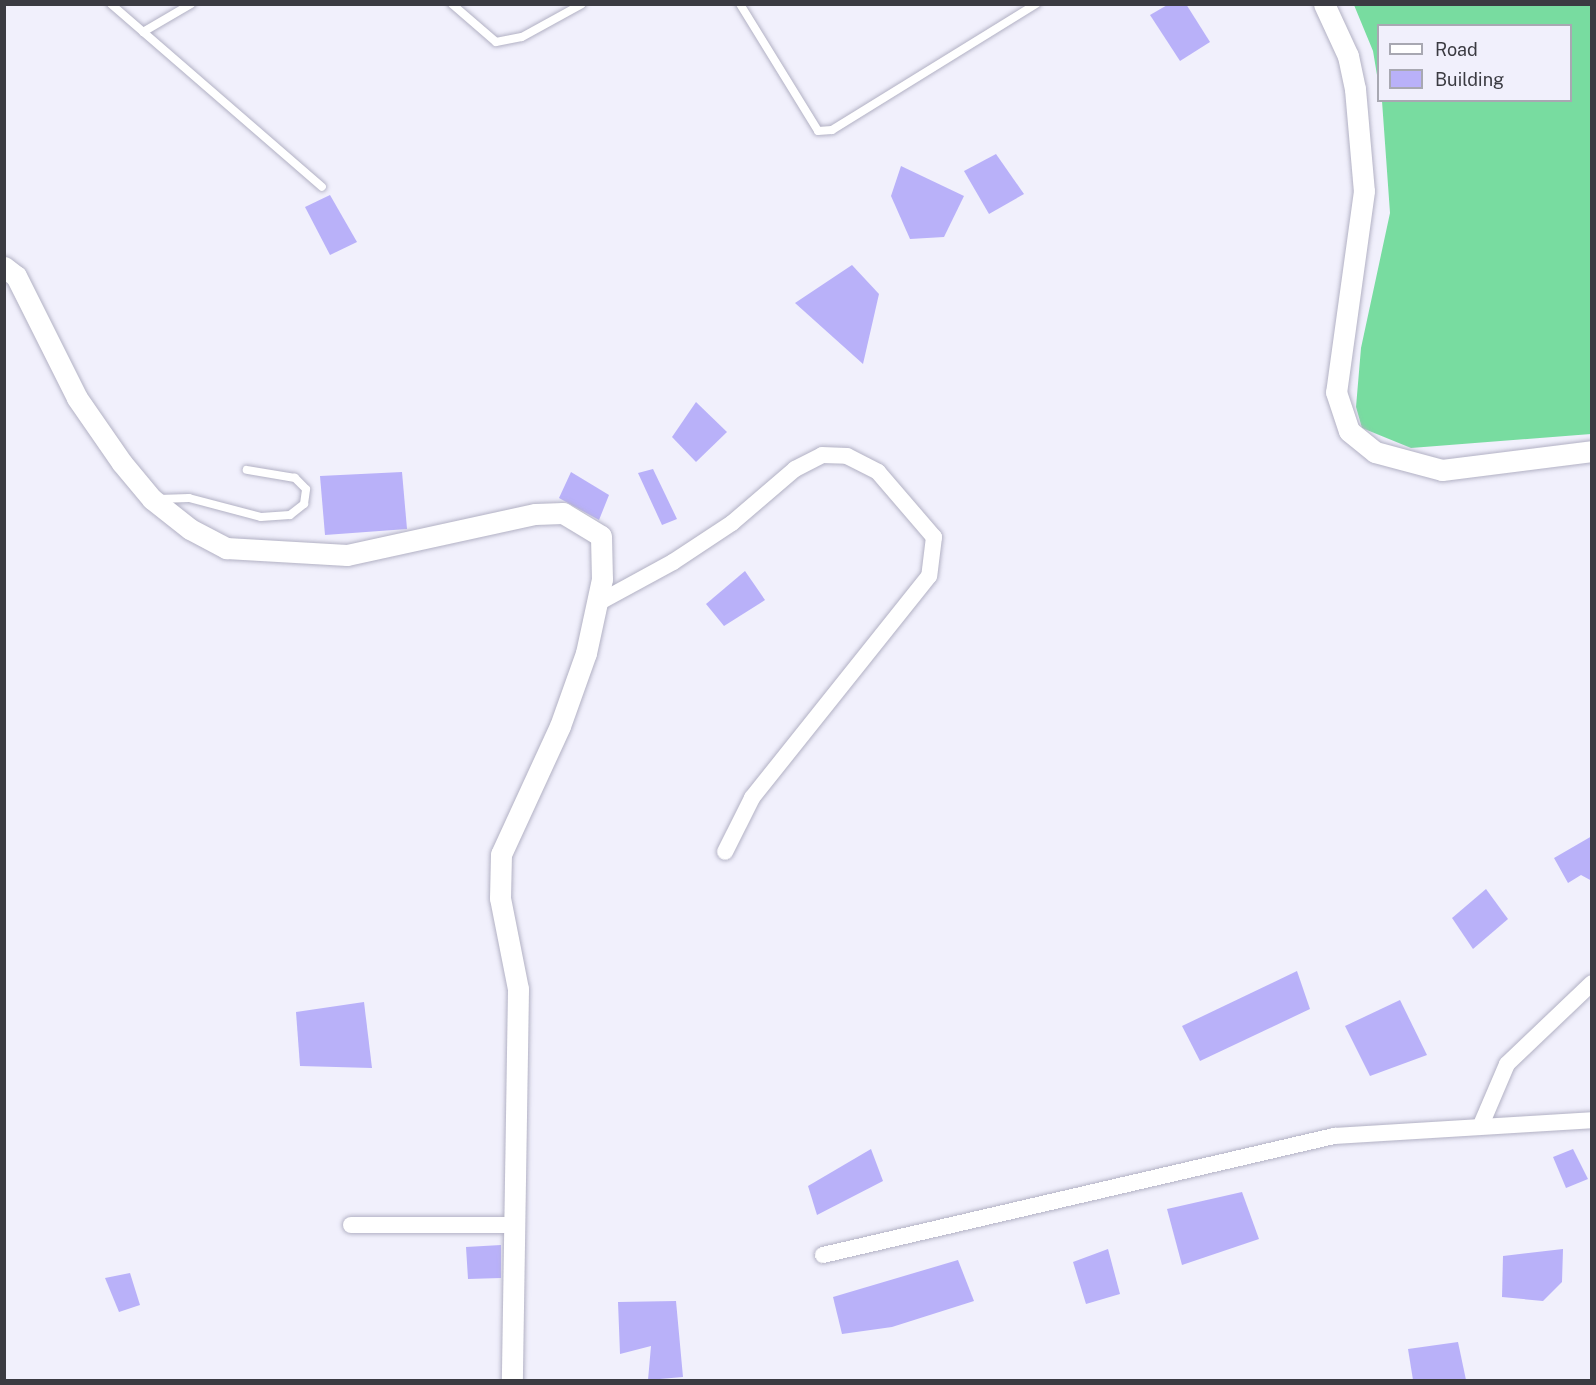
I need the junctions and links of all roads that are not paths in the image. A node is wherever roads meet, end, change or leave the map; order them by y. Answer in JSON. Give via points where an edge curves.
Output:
{"nodes":[{"id":1,"x":111,"y":4,"type":"edge"},
{"id":2,"x":191,"y":4,"type":"edge"},
{"id":3,"x":452,"y":4,"type":"edge"},
{"id":4,"x":582,"y":4,"type":"edge"},
{"id":5,"x":740,"y":4,"type":"edge"},
{"id":6,"x":1036,"y":4,"type":"edge"},
{"id":7,"x":1324,"y":4,"type":"edge"},
{"id":8,"x":143,"y":32,"type":"junction"},
{"id":9,"x":322,"y":187,"type":"dead end"},
{"id":10,"x":4,"y":267,"type":"edge"},
{"id":11,"x":1592,"y":451,"type":"edge"},
{"id":12,"x":247,"y":470,"type":"dead end"},
{"id":13,"x":152,"y":499,"type":"junction"},
{"id":14,"x":597,"y":604,"type":"junction"},
{"id":15,"x":725,"y":852,"type":"dead end"},
{"id":16,"x":1592,"y":983,"type":"edge"},
{"id":17,"x":1592,"y":1120,"type":"edge"},
{"id":18,"x":1480,"y":1125,"type":"junction"},
{"id":19,"x":351,"y":1225,"type":"dead end"},
{"id":20,"x":514,"y":1225,"type":"junction"},
{"id":21,"x":823,"y":1255,"type":"dead end"},
{"id":22,"x":512,"y":1380,"type":"edge"}],
"edges":[{"from":1,"to":8,"type":"lane"},
{"from":2,"to":8,"type":"lane"},
{"from":3,"to":4,"type":"lane","via":[[496,42],[522,37]]},
{"from":5,"to":6,"type":"lane","via":[[818,131],[832,130]]},
{"from":7,"to":11,"type":"street","via":[[1351,67],[1364,191],[1336,392],[1349,431],[1375,452],[1442,470]]},
{"from":8,"to":9,"type":"lane"},
{"from":10,"to":13,"type":"street","via":[[16,276],[77,398]]},
{"from":12,"to":13,"type":"lane","via":[[295,478],[306,489],[304,504],[290,515],[261,517],[189,498]]},
{"from":13,"to":14,"type":"street","via":[[190,529],[226,548],[270,553],[347,555],[563,513],[601,536],[604,554]]},
{"from":14,"to":15,"type":"street","via":[[673,562],[732,523],[795,469],[822,455],[847,456],[878,472],[934,537],[929,576],[752,798]]},
{"from":14,"to":20,"type":"street","via":[[560,726],[501,854],[500,898],[518,989]]},
{"from":16,"to":18,"type":"street","via":[[1507,1064]]},
{"from":17,"to":18,"type":"street"},
{"from":18,"to":21,"type":"street","via":[[1334,1136],[1250,1152]]},
{"from":19,"to":20,"type":"street"},
{"from":20,"to":22,"type":"street"}]}
